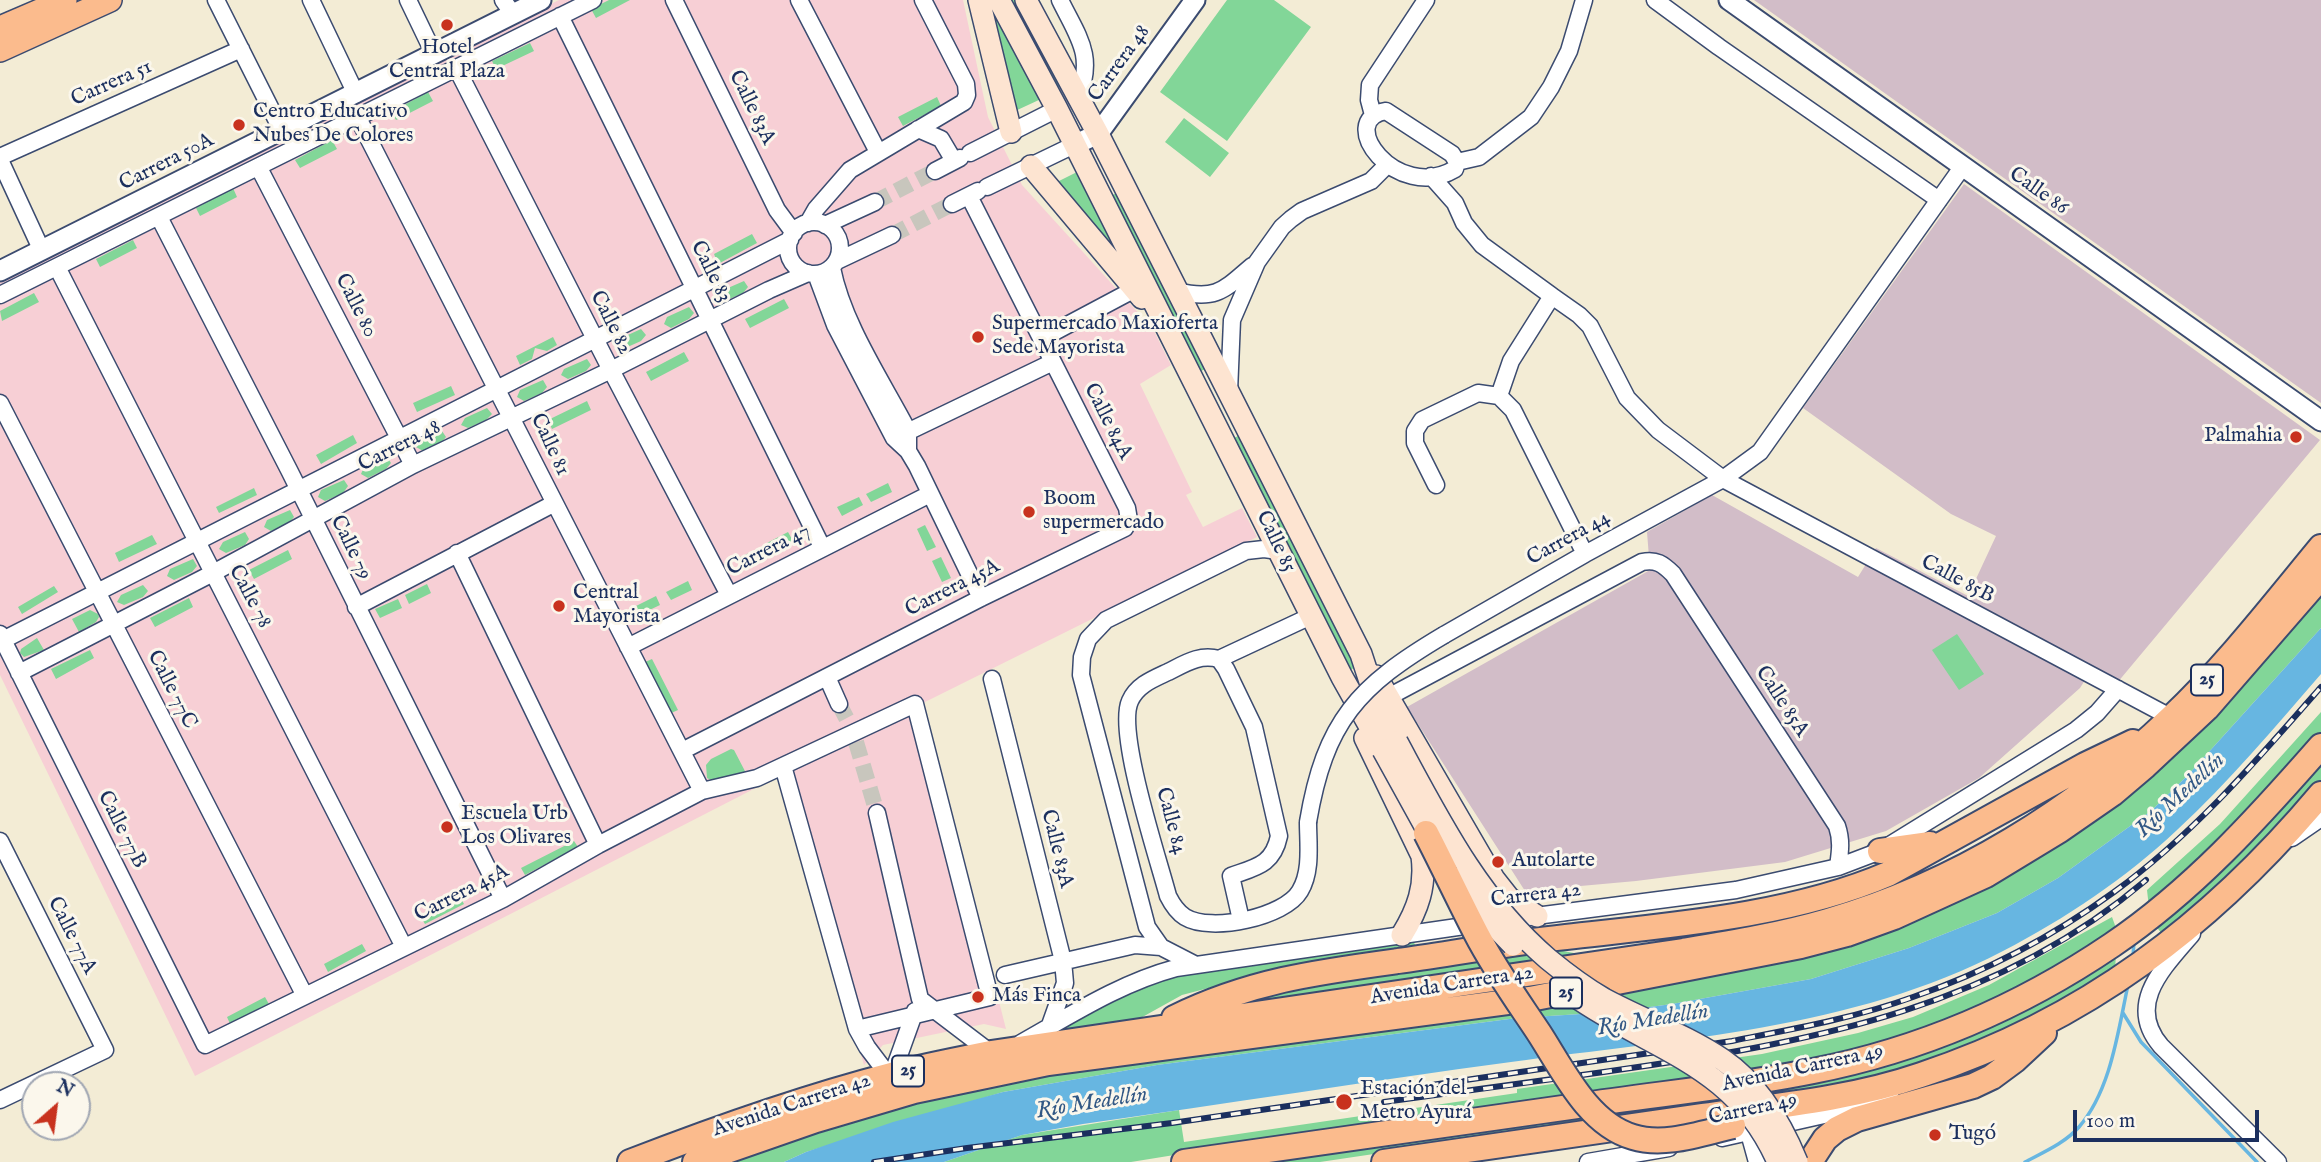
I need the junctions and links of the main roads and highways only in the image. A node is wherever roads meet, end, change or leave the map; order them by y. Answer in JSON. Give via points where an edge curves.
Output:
{"nodes":[{"id":1,"x":65,"y":0,"type":"edge"},
{"id":2,"x":110,"y":0,"type":"edge"},
{"id":3,"x":979,"y":0,"type":"edge"},
{"id":4,"x":999,"y":0,"type":"edge"},
{"id":5,"x":1026,"y":0,"type":"edge"},
{"id":6,"x":0,"y":28,"type":"edge"},
{"id":7,"x":0,"y":50,"type":"edge"},
{"id":8,"x":1057,"y":109,"type":"junction"},
{"id":9,"x":1012,"y":132,"type":"road end"},
{"id":10,"x":1098,"y":134,"type":"junction"},
{"id":11,"x":1031,"y":166,"type":"road end"},
{"id":12,"x":1167,"y":329,"type":"junction"},
{"id":13,"x":1240,"y":414,"type":"junction"},
{"id":14,"x":1217,"y":426,"type":"junction"},
{"id":15,"x":2321,"y":547,"type":"edge"},
{"id":16,"x":2321,"y":577,"type":"edge"},
{"id":17,"x":1342,"y":677,"type":"junction"},
{"id":18,"x":1383,"y":700,"type":"junction"},
{"id":19,"x":2165,"y":724,"type":"junction"},
{"id":20,"x":1390,"y":746,"type":"junction"},
{"id":21,"x":2321,"y":746,"type":"edge"},
{"id":22,"x":2321,"y":794,"type":"edge"},
{"id":23,"x":1952,"y":840,"type":"junction"},
{"id":24,"x":1424,"y":844,"type":"junction"},
{"id":25,"x":1880,"y":851,"type":"road end"},
{"id":26,"x":1485,"y":864,"type":"junction"},
{"id":27,"x":1537,"y":916,"type":"road end"},
{"id":28,"x":1402,"y":935,"type":"road end"},
{"id":29,"x":2072,"y":1009,"type":"junction"},
{"id":30,"x":1157,"y":1027,"type":"junction"},
{"id":31,"x":1919,"y":1076,"type":"junction"},
{"id":32,"x":630,"y":1162,"type":"edge"},
{"id":33,"x":695,"y":1162,"type":"edge"},
{"id":34,"x":1184,"y":1162,"type":"edge"},
{"id":35,"x":1384,"y":1162,"type":"edge"},
{"id":36,"x":1777,"y":1162,"type":"edge"},
{"id":37,"x":1797,"y":1162,"type":"edge"},
{"id":38,"x":1810,"y":1162,"type":"edge"}],
"edges":[{"from":1,"to":6,"type":"main road"},
{"from":2,"to":7,"type":"main road"},
{"from":3,"to":9,"type":"main road"},
{"from":4,"to":8,"type":"main road","name":"Calle 85"},
{"from":5,"to":10,"type":"main road","name":"Calle 85"},
{"from":8,"to":10,"type":"main road"},
{"from":8,"to":12,"type":"main road","name":"Calle 85"},
{"from":10,"to":13,"type":"main road","name":"Calle 85"},
{"from":11,"to":12,"type":"main road"},
{"from":12,"to":14,"type":"main road","name":"Calle 85"},
{"from":13,"to":14,"type":"main road"},
{"from":13,"to":18,"type":"main road","name":"Calle 85"},
{"from":14,"to":17,"type":"main road","name":"Calle 85"},
{"from":15,"to":19,"type":"highway","name":"Avenida Carrera 42","number":"25"},
{"from":16,"to":33,"type":"highway","name":"Avenida Carrera 42","number":"25","via":[[2207,708],[2112,794],[1986,875],[1847,934],[1530,999],[1036,1065],[914,1091]]},
{"from":17,"to":20,"type":"main road","name":"Calle 85"},
{"from":17,"to":24,"type":"main road","via":[[1372,755]]},
{"from":18,"to":20,"type":"main road","name":"Calle 85"},
{"from":18,"to":26,"type":"main road"},
{"from":19,"to":23,"type":"highway"},
{"from":19,"to":30,"type":"highway","name":"Avenida Carrera 42","number":"25","via":[[2107,775],[1992,851],[1903,893],[1830,920],[1683,951]]},
{"from":20,"to":24,"type":"main road","name":"Calle 85","bridge":true},
{"from":20,"to":37,"type":"main road","name":"Calle 85","bridge":true,"via":[[1464,861],[1516,928],[1603,998],[1709,1051],[1741,1075],[1778,1123]]},
{"from":21,"to":34,"type":"highway","name":"Avenida Carrera 49","via":[[2220,857],[2111,945],[1976,1020],[1908,1045],[1855,1061],[1734,1085]]},
{"from":22,"to":29,"type":"highway","name":"Avenida Carrera 49","via":[[2265,858],[2217,903],[2145,963]]},
{"from":23,"to":25,"type":"highway"},
{"from":23,"to":30,"type":"highway","via":[[1888,874],[1826,896],[1673,926],[1308,974],[1231,993]]},
{"from":24,"to":26,"type":"main road","via":[[1440,884],[1459,893],[1472,891],[1483,882]]},
{"from":24,"to":28,"type":"main road","via":[[1421,896]]},
{"from":24,"to":31,"type":"highway","bridge":true,"via":[[1571,1082],[1607,1124],[1632,1137],[1654,1141],[1741,1130],[1863,1097]]},
{"from":24,"to":36,"type":"main road","name":"Calle 85","bridge":true,"via":[[1486,917],[1555,982],[1598,1012],[1680,1055],[1731,1092],[1764,1134]]},
{"from":26,"to":27,"type":"main road","via":[[1509,898]]},
{"from":29,"to":31,"type":"highway","name":"Avenida Carrera 49","via":[[1974,1056]]},
{"from":29,"to":38,"type":"highway","via":[[1992,1077],[1857,1119],[1825,1139]]},
{"from":30,"to":32,"type":"highway","name":"Avenida Carrera 42","number":"25","via":[[1000,1051],[890,1075],[768,1112]]},
{"from":31,"to":35,"type":"highway","name":"Avenida Carrera 49","via":[[1797,1102]]}]}
